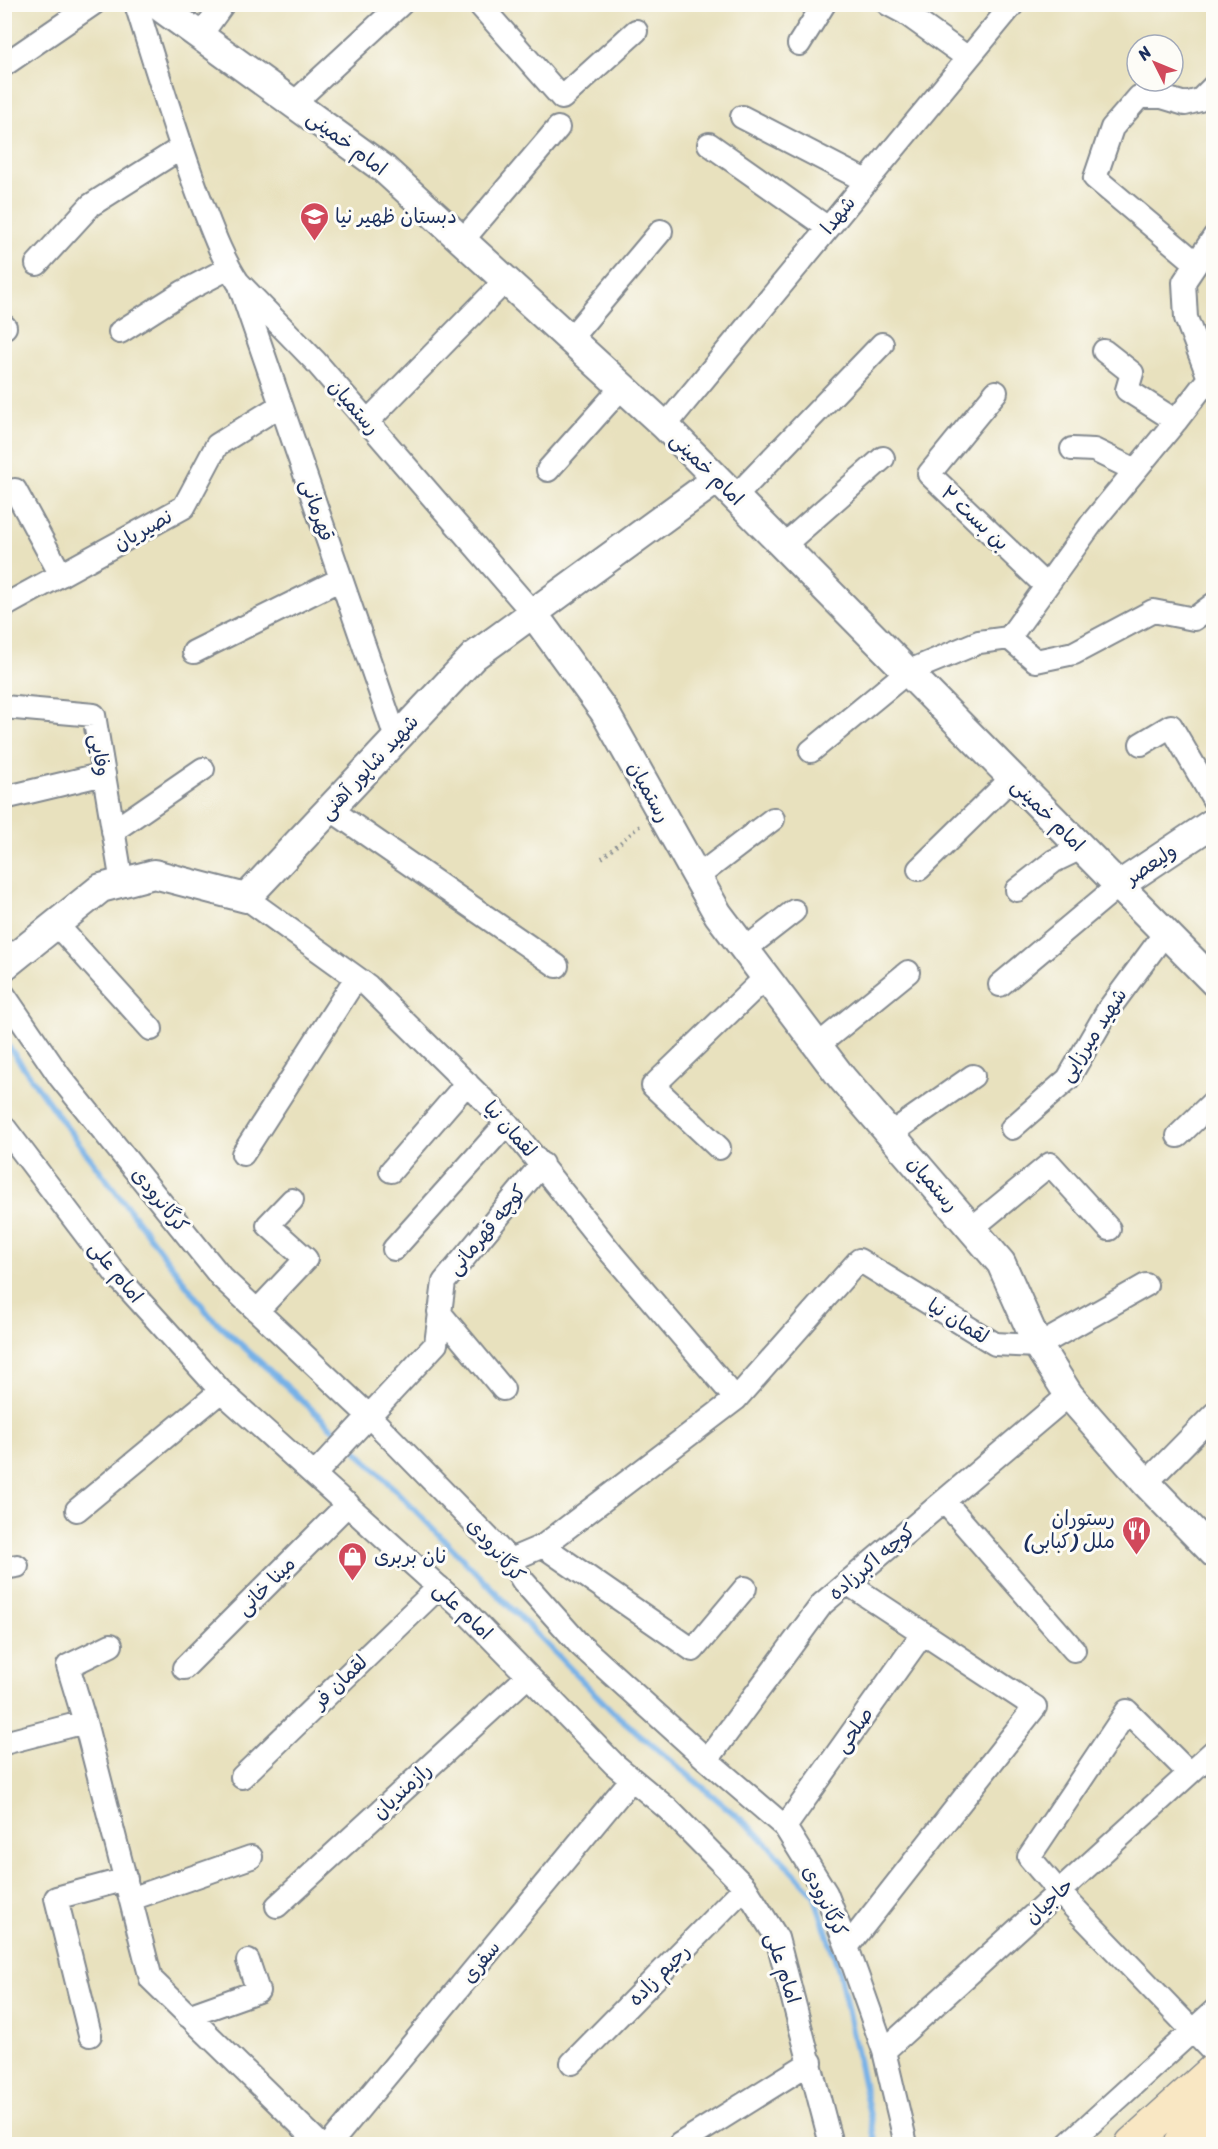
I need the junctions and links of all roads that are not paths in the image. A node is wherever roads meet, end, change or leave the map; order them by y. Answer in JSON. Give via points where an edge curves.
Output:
{"nodes":[{"id":1,"x":93,"y":4,"type":"edge"},
{"id":2,"x":136,"y":4,"type":"edge"},
{"id":3,"x":156,"y":4,"type":"edge"},
{"id":4,"x":223,"y":4,"type":"edge"},
{"id":5,"x":401,"y":4,"type":"edge"},
{"id":6,"x":480,"y":4,"type":"edge"},
{"id":7,"x":824,"y":4,"type":"edge"},
{"id":8,"x":888,"y":4,"type":"edge"},
{"id":9,"x":1013,"y":4,"type":"edge"},
{"id":10,"x":636,"y":31,"type":"dead end"},
{"id":11,"x":200,"y":36,"type":"junction"},
{"id":12,"x":799,"y":44,"type":"dead end"},
{"id":13,"x":968,"y":58,"type":"junction"},
{"id":14,"x":4,"y":65,"type":"edge"},
{"id":15,"x":1214,"y":86,"type":"edge"},
{"id":16,"x":294,"y":104,"type":"junction"},
{"id":17,"x":742,"y":117,"type":"dead end"},
{"id":18,"x":558,"y":128,"type":"dead end"},
{"id":19,"x":709,"y":144,"type":"dead end"},
{"id":20,"x":181,"y":148,"type":"junction"},
{"id":21,"x":866,"y":181,"type":"junction"},
{"id":22,"x":828,"y":228,"type":"junction"},
{"id":23,"x":661,"y":231,"type":"dead end"},
{"id":24,"x":1214,"y":237,"type":"edge"},
{"id":25,"x":462,"y":241,"type":"junction"},
{"id":26,"x":1196,"y":263,"type":"junction"},
{"id":27,"x":37,"y":264,"type":"dead end"},
{"id":28,"x":234,"y":275,"type":"junction"},
{"id":29,"x":506,"y":280,"type":"junction"},
{"id":30,"x":120,"y":332,"type":"dead end"},
{"id":31,"x":570,"y":339,"type":"junction"},
{"id":32,"x":882,"y":344,"type":"dead end"},
{"id":33,"x":1104,"y":351,"type":"dead end"},
{"id":34,"x":1211,"y":379,"type":"edge"},
{"id":35,"x":622,"y":387,"type":"junction"},
{"id":36,"x":996,"y":392,"type":"dead end"},
{"id":37,"x":281,"y":405,"type":"junction"},
{"id":38,"x":1176,"y":421,"type":"junction"},
{"id":39,"x":367,"y":422,"type":"junction"},
{"id":40,"x":665,"y":426,"type":"junction"},
{"id":41,"x":1072,"y":449,"type":"dead end"},
{"id":42,"x":883,"y":458,"type":"dead end"},
{"id":43,"x":548,"y":470,"type":"dead end"},
{"id":44,"x":1135,"y":470,"type":"junction"},
{"id":45,"x":726,"y":488,"type":"junction"},
{"id":46,"x":15,"y":490,"type":"dead end"},
{"id":47,"x":783,"y":546,"type":"junction"},
{"id":48,"x":61,"y":575,"type":"junction"},
{"id":49,"x":341,"y":579,"type":"junction"},
{"id":50,"x":1046,"y":586,"type":"junction"},
{"id":51,"x":1214,"y":604,"type":"edge"},
{"id":52,"x":4,"y":606,"type":"edge"},
{"id":53,"x":532,"y":612,"type":"junction"},
{"id":54,"x":1009,"y":638,"type":"junction"},
{"id":55,"x":194,"y":652,"type":"dead end"},
{"id":56,"x":907,"y":672,"type":"junction"},
{"id":57,"x":4,"y":707,"type":"edge"},
{"id":58,"x":396,"y":738,"type":"junction"},
{"id":59,"x":1141,"y":744,"type":"dead end"},
{"id":60,"x":811,"y":751,"type":"dead end"},
{"id":61,"x":203,"y":769,"type":"dead end"},
{"id":62,"x":104,"y":774,"type":"junction"},
{"id":63,"x":1012,"y":778,"type":"junction"},
{"id":64,"x":8,"y":797,"type":"dead end"},
{"id":65,"x":1214,"y":800,"type":"edge"},
{"id":66,"x":330,"y":809,"type":"junction"},
{"id":67,"x":773,"y":819,"type":"dead end"},
{"id":68,"x":1214,"y":822,"type":"edge"},
{"id":69,"x":113,"y":831,"type":"junction"},
{"id":70,"x":1081,"y":848,"type":"junction"},
{"id":71,"x":920,"y":869,"type":"dead end"},
{"id":72,"x":697,"y":877,"type":"junction"},
{"id":73,"x":122,"y":883,"type":"junction"},
{"id":74,"x":1118,"y":886,"type":"junction"},
{"id":75,"x":1017,"y":890,"type":"dead end"},
{"id":76,"x":246,"y":898,"type":"junction"},
{"id":77,"x":794,"y":911,"type":"dead end"},
{"id":78,"x":56,"y":924,"type":"junction"},
{"id":79,"x":1165,"y":933,"type":"junction"},
{"id":80,"x":744,"y":950,"type":"junction"},
{"id":81,"x":4,"y":966,"type":"edge"},
{"id":82,"x":557,"y":966,"type":"dead end"},
{"id":83,"x":908,"y":972,"type":"dead end"},
{"id":84,"x":356,"y":978,"type":"junction"},
{"id":85,"x":765,"y":978,"type":"junction"},
{"id":86,"x":1214,"y":982,"type":"edge"},
{"id":87,"x":1000,"y":985,"type":"dead end"},
{"id":88,"x":4,"y":995,"type":"edge"},
{"id":89,"x":151,"y":1029,"type":"dead end"},
{"id":90,"x":817,"y":1046,"type":"junction"},
{"id":91,"x":973,"y":1076,"type":"dead end"},
{"id":92,"x":467,"y":1083,"type":"junction"},
{"id":93,"x":1214,"y":1101,"type":"edge"},
{"id":94,"x":507,"y":1123,"type":"junction"},
{"id":95,"x":4,"y":1126,"type":"edge"},
{"id":96,"x":1012,"y":1128,"type":"dead end"},
{"id":97,"x":890,"y":1134,"type":"junction"},
{"id":98,"x":1178,"y":1136,"type":"dead end"},
{"id":99,"x":719,"y":1148,"type":"dead end"},
{"id":100,"x":243,"y":1154,"type":"dead end"},
{"id":101,"x":542,"y":1164,"type":"junction"},
{"id":102,"x":391,"y":1171,"type":"dead end"},
{"id":103,"x":292,"y":1200,"type":"dead end"},
{"id":104,"x":971,"y":1229,"type":"junction"},
{"id":105,"x":1109,"y":1229,"type":"dead end"},
{"id":106,"x":394,"y":1249,"type":"dead end"},
{"id":107,"x":1146,"y":1285,"type":"dead end"},
{"id":108,"x":257,"y":1311,"type":"junction"},
{"id":109,"x":439,"y":1312,"type":"junction"},
{"id":110,"x":1038,"y":1346,"type":"junction"},
{"id":111,"x":503,"y":1389,"type":"dead end"},
{"id":112,"x":221,"y":1391,"type":"junction"},
{"id":113,"x":1069,"y":1395,"type":"junction"},
{"id":114,"x":736,"y":1399,"type":"junction"},
{"id":115,"x":1214,"y":1414,"type":"edge"},
{"id":116,"x":369,"y":1416,"type":"junction"},
{"id":117,"x":315,"y":1474,"type":"junction"},
{"id":118,"x":1146,"y":1483,"type":"junction"},
{"id":119,"x":944,"y":1501,"type":"junction"},
{"id":120,"x":348,"y":1504,"type":"junction"},
{"id":121,"x":77,"y":1510,"type":"dead end"},
{"id":122,"x":543,"y":1546,"type":"junction"},
{"id":123,"x":1214,"y":1553,"type":"edge"},
{"id":124,"x":510,"y":1560,"type":"junction"},
{"id":125,"x":847,"y":1583,"type":"junction"},
{"id":126,"x":439,"y":1587,"type":"junction"},
{"id":127,"x":745,"y":1588,"type":"dead end"},
{"id":128,"x":923,"y":1633,"type":"junction"},
{"id":129,"x":111,"y":1645,"type":"dead end"},
{"id":130,"x":1074,"y":1650,"type":"dead end"},
{"id":131,"x":184,"y":1668,"type":"dead end"},
{"id":132,"x":528,"y":1676,"type":"junction"},
{"id":133,"x":85,"y":1722,"type":"junction"},
{"id":134,"x":4,"y":1743,"type":"edge"},
{"id":135,"x":1214,"y":1751,"type":"edge"},
{"id":136,"x":707,"y":1760,"type":"junction"},
{"id":137,"x":1190,"y":1773,"type":"junction"},
{"id":138,"x":242,"y":1777,"type":"dead end"},
{"id":139,"x":631,"y":1780,"type":"junction"},
{"id":140,"x":785,"y":1827,"type":"junction"},
{"id":141,"x":251,"y":1857,"type":"dead end"},
{"id":142,"x":746,"y":1887,"type":"junction"},
{"id":143,"x":128,"y":1889,"type":"junction"},
{"id":144,"x":1059,"y":1892,"type":"junction"},
{"id":145,"x":277,"y":1906,"type":"dead end"},
{"id":146,"x":847,"y":1947,"type":"junction"},
{"id":147,"x":249,"y":1962,"type":"dead end"},
{"id":148,"x":1214,"y":2011,"type":"edge"},
{"id":149,"x":188,"y":2016,"type":"junction"},
{"id":150,"x":1193,"y":2030,"type":"junction"},
{"id":151,"x":90,"y":2035,"type":"dead end"},
{"id":152,"x":884,"y":2051,"type":"junction"},
{"id":153,"x":1214,"y":2053,"type":"edge"},
{"id":154,"x":811,"y":2062,"type":"junction"},
{"id":155,"x":572,"y":2063,"type":"dead end"},
{"id":156,"x":1214,"y":2070,"type":"edge"},
{"id":157,"x":1214,"y":2114,"type":"edge"},
{"id":158,"x":320,"y":2145,"type":"edge"},
{"id":159,"x":330,"y":2145,"type":"edge"},
{"id":160,"x":680,"y":2145,"type":"edge"},
{"id":161,"x":831,"y":2145,"type":"edge"},
{"id":162,"x":906,"y":2145,"type":"edge"},
{"id":163,"x":1068,"y":2145,"type":"edge"},
{"id":164,"x":1132,"y":2145,"type":"edge"},
{"id":165,"x":1181,"y":2145,"type":"edge"}],
"edges":[{"from":1,"to":14,"type":"street"},
{"from":2,"to":20,"type":"street","name":"رستمیان"},
{"from":3,"to":11,"type":"street","name":"امام خمینی"},
{"from":4,"to":11,"type":"street"},
{"from":5,"to":16,"type":"street"},
{"from":6,"to":10,"type":"street","via":[[562,98]]},
{"from":7,"to":12,"type":"street"},
{"from":8,"to":13,"type":"street"},
{"from":9,"to":13,"type":"street","name":"شهدا"},
{"from":11,"to":16,"type":"street","name":"امام خمینی"},
{"from":13,"to":21,"type":"street","name":"شهدا"},
{"from":15,"to":26,"type":"street","via":[[1200,100],[1185,104],[1139,97],[1112,128],[1095,178]]},
{"from":16,"to":25,"type":"street","name":"امام خمینی","via":[[384,169]]},
{"from":17,"to":21,"type":"street"},
{"from":18,"to":25,"type":"street"},
{"from":19,"to":22,"type":"street"},
{"from":20,"to":27,"type":"street","via":[[91,205]]},
{"from":20,"to":28,"type":"street","name":"رستمیان","via":[[218,246]]},
{"from":21,"to":22,"type":"street","name":"شهدا"},
{"from":22,"to":40,"type":"street","name":"شهدا"},
{"from":23,"to":31,"type":"street"},
{"from":24,"to":26,"type":"street"},
{"from":25,"to":29,"type":"street","name":"امام خمینی"},
{"from":26,"to":34,"type":"street","via":[[1184,282],[1186,318]]},
{"from":28,"to":30,"type":"street","via":[[183,292]]},
{"from":28,"to":37,"type":"street","name":"قهرمانی"},
{"from":28,"to":39,"type":"street","name":"رستمیان"},
{"from":29,"to":31,"type":"street","name":"امام خمینی"},
{"from":29,"to":39,"type":"street"},
{"from":31,"to":35,"type":"street","name":"امام خمینی"},
{"from":32,"to":45,"type":"street"},
{"from":33,"to":38,"type":"street","via":[[1132,373],[1127,390]]},
{"from":34,"to":38,"type":"street"},
{"from":35,"to":40,"type":"street","name":"امام خمینی"},
{"from":35,"to":43,"type":"street"},
{"from":36,"to":50,"type":"street","name":"بن بست ۲","via":[[929,474]]},
{"from":37,"to":48,"type":"street","name":"نصیریان","via":[[217,445],[184,507]]},
{"from":37,"to":49,"type":"street","name":"قهرمانی"},
{"from":38,"to":44,"type":"street"},
{"from":39,"to":53,"type":"street","name":"رستمیان"},
{"from":40,"to":45,"type":"street","name":"امام خمینی"},
{"from":41,"to":44,"type":"street","via":[[1094,450]]},
{"from":42,"to":47,"type":"street"},
{"from":44,"to":50,"type":"street"},
{"from":45,"to":47,"type":"street","name":"امام خمینی"},
{"from":45,"to":53,"type":"street","name":"شهید شاپور آهنی"},
{"from":46,"to":48,"type":"street"},
{"from":47,"to":56,"type":"street","name":"امام خمینی"},
{"from":48,"to":52,"type":"street","name":"نصیریان"},
{"from":49,"to":55,"type":"street"},
{"from":49,"to":58,"type":"street","name":"قهرمانی"},
{"from":50,"to":54,"type":"street"},
{"from":51,"to":54,"type":"street","via":[[1194,619],[1153,611],[1074,653],[1036,661]]},
{"from":53,"to":58,"type":"street","name":"شهید شاپور آهنی","via":[[474,656]]},
{"from":53,"to":72,"type":"street","name":"رستمیان","via":[[604,711]]},
{"from":54,"to":56,"type":"street","via":[[979,642]]},
{"from":56,"to":60,"type":"street"},
{"from":56,"to":63,"type":"street","name":"امام خمینی"},
{"from":57,"to":62,"type":"street","name":"وفایی","via":[[94,715]]},
{"from":58,"to":66,"type":"street","name":"شهید شاپور آهنی"},
{"from":59,"to":65,"type":"street","via":[[1171,726]]},
{"from":61,"to":69,"type":"street"},
{"from":62,"to":64,"type":"street"},
{"from":62,"to":69,"type":"street","name":"وفایی"},
{"from":63,"to":70,"type":"street","name":"امام خمینی"},
{"from":63,"to":71,"type":"street"},
{"from":66,"to":76,"type":"street","name":"شهید شاپور آهنی"},
{"from":66,"to":82,"type":"street"},
{"from":67,"to":72,"type":"street"},
{"from":68,"to":74,"type":"street","name":"ولیعصر"},
{"from":69,"to":73,"type":"street","name":"وفایی"},
{"from":70,"to":74,"type":"street","name":"امام خمینی"},
{"from":70,"to":75,"type":"street","via":[[1054,861]]},
{"from":72,"to":80,"type":"street","name":"رستمیان"},
{"from":73,"to":76,"type":"street","via":[[154,874]]},
{"from":73,"to":78,"type":"street","via":[[101,888]]},
{"from":74,"to":79,"type":"street","name":"امام خمینی"},
{"from":74,"to":87,"type":"street"},
{"from":76,"to":84,"type":"street","name":"لقمان نیا"},
{"from":77,"to":80,"type":"street"},
{"from":78,"to":81,"type":"street"},
{"from":78,"to":89,"type":"street"},
{"from":79,"to":86,"type":"street","name":"امام خمینی"},
{"from":79,"to":96,"type":"street","name":"شهید میرزایی","via":[[1108,1010],[1068,1079]]},
{"from":80,"to":85,"type":"street","name":"رستمیان"},
{"from":83,"to":90,"type":"street"},
{"from":84,"to":92,"type":"street","name":"لقمان نیا"},
{"from":84,"to":100,"type":"street"},
{"from":85,"to":90,"type":"street","name":"رستمیان"},
{"from":85,"to":99,"type":"street","via":[[653,1086]]},
{"from":88,"to":108,"type":"street","name":"کرگانرودی","via":[[60,1077],[221,1277]]},
{"from":90,"to":97,"type":"street","name":"رستمیان"},
{"from":91,"to":97,"type":"street"},
{"from":92,"to":94,"type":"street","name":"لقمان نیا"},
{"from":92,"to":102,"type":"street"},
{"from":93,"to":98,"type":"street"},
{"from":94,"to":101,"type":"street","name":"لقمان نیا"},
{"from":94,"to":106,"type":"street"},
{"from":95,"to":112,"type":"street","name":"امام علی","via":[[118,1277]]},
{"from":97,"to":104,"type":"street","name":"رستمیان"},
{"from":101,"to":109,"type":"street","name":"کوچه قهرمانی","via":[[444,1282]]},
{"from":101,"to":114,"type":"street","name":"لقمان نیا","via":[[612,1254]]},
{"from":103,"to":108,"type":"street","via":[[268,1225],[306,1259]]},
{"from":104,"to":105,"type":"street","via":[[1050,1164]]},
{"from":104,"to":110,"type":"street","name":"رستمیان","via":[[1001,1263]]},
{"from":107,"to":110,"type":"street"},
{"from":108,"to":116,"type":"street","name":"کرگانرودی"},
{"from":109,"to":111,"type":"street"},
{"from":109,"to":116,"type":"street","name":"کوچه قهرمانی","via":[[436,1344]]},
{"from":110,"to":113,"type":"street","name":"رستمیان"},
{"from":110,"to":114,"type":"street","name":"لقمان نیا","via":[[995,1344],[859,1260]]},
{"from":112,"to":117,"type":"street","name":"امام علی"},
{"from":112,"to":121,"type":"street"},
{"from":113,"to":118,"type":"street","name":"رستمیان"},
{"from":113,"to":119,"type":"street","name":"کوچه اکبرزاده"},
{"from":114,"to":122,"type":"street","name":"لقمان نیا"},
{"from":115,"to":118,"type":"street"},
{"from":116,"to":117,"type":"street","name":"کوچه قهرمانی"},
{"from":116,"to":124,"type":"street","name":"کرگانرودی"},
{"from":117,"to":120,"type":"street","name":"امام علی"},
{"from":118,"to":123,"type":"street","name":"رستمیان"},
{"from":119,"to":125,"type":"street","name":"کوچه اکبرزاده"},
{"from":119,"to":130,"type":"street"},
{"from":120,"to":126,"type":"street","name":"امام علی"},
{"from":120,"to":131,"type":"street","name":"مینا خانی"},
{"from":122,"to":124,"type":"street","name":"لقمان نیا"},
{"from":122,"to":127,"type":"street","via":[[693,1650]]},
{"from":124,"to":136,"type":"street","name":"کرگانرودی","via":[[523,1581],[579,1644]]},
{"from":125,"to":128,"type":"street"},
{"from":125,"to":136,"type":"street","name":"کوچه اکبرزاده","via":[[822,1604]]},
{"from":126,"to":132,"type":"street","name":"امام علی"},
{"from":126,"to":138,"type":"street","name":"لقمان فر"},
{"from":128,"to":140,"type":"street","name":"صلحی"},
{"from":128,"to":146,"type":"street","via":[[1035,1707]]},
{"from":129,"to":133,"type":"street","via":[[68,1666]]},
{"from":132,"to":139,"type":"street","name":"امام علی"},
{"from":132,"to":145,"type":"street","name":"رازمندیان"},
{"from":133,"to":134,"type":"street"},
{"from":133,"to":143,"type":"street"},
{"from":135,"to":137,"type":"street","name":"حاجیان"},
{"from":136,"to":140,"type":"street","name":"کرگانرودی"},
{"from":137,"to":144,"type":"street","name":"حاجیان"},
{"from":137,"to":144,"type":"street","via":[[1127,1711],[1029,1857]]},
{"from":139,"to":142,"type":"street","name":"امام علی","via":[[668,1809]]},
{"from":139,"to":159,"type":"street","name":"سفری"},
{"from":140,"to":146,"type":"street","name":"کرگانرودی","via":[[826,1893]]},
{"from":141,"to":143,"type":"street"},
{"from":142,"to":154,"type":"street","name":"امام علی","via":[[777,1938]]},
{"from":142,"to":155,"type":"street","name":"رحیم زاده"},
{"from":143,"to":149,"type":"street","via":[[151,1979]]},
{"from":143,"to":151,"type":"street","via":[[56,1898]]},
{"from":144,"to":150,"type":"street"},
{"from":144,"to":152,"type":"street","name":"حاجیان"},
{"from":146,"to":152,"type":"street","name":"کرگانرودی"},
{"from":147,"to":149,"type":"street","via":[[258,1991]]},
{"from":148,"to":150,"type":"street"},
{"from":149,"to":158,"type":"street"},
{"from":150,"to":153,"type":"street"},
{"from":150,"to":163,"type":"street"},
{"from":152,"to":162,"type":"street","name":"کرگانرودی"},
{"from":154,"to":160,"type":"street"},
{"from":154,"to":161,"type":"street","name":"امام علی"},
{"from":156,"to":164,"type":"main road"},
{"from":157,"to":165,"type":"main road"}]}
